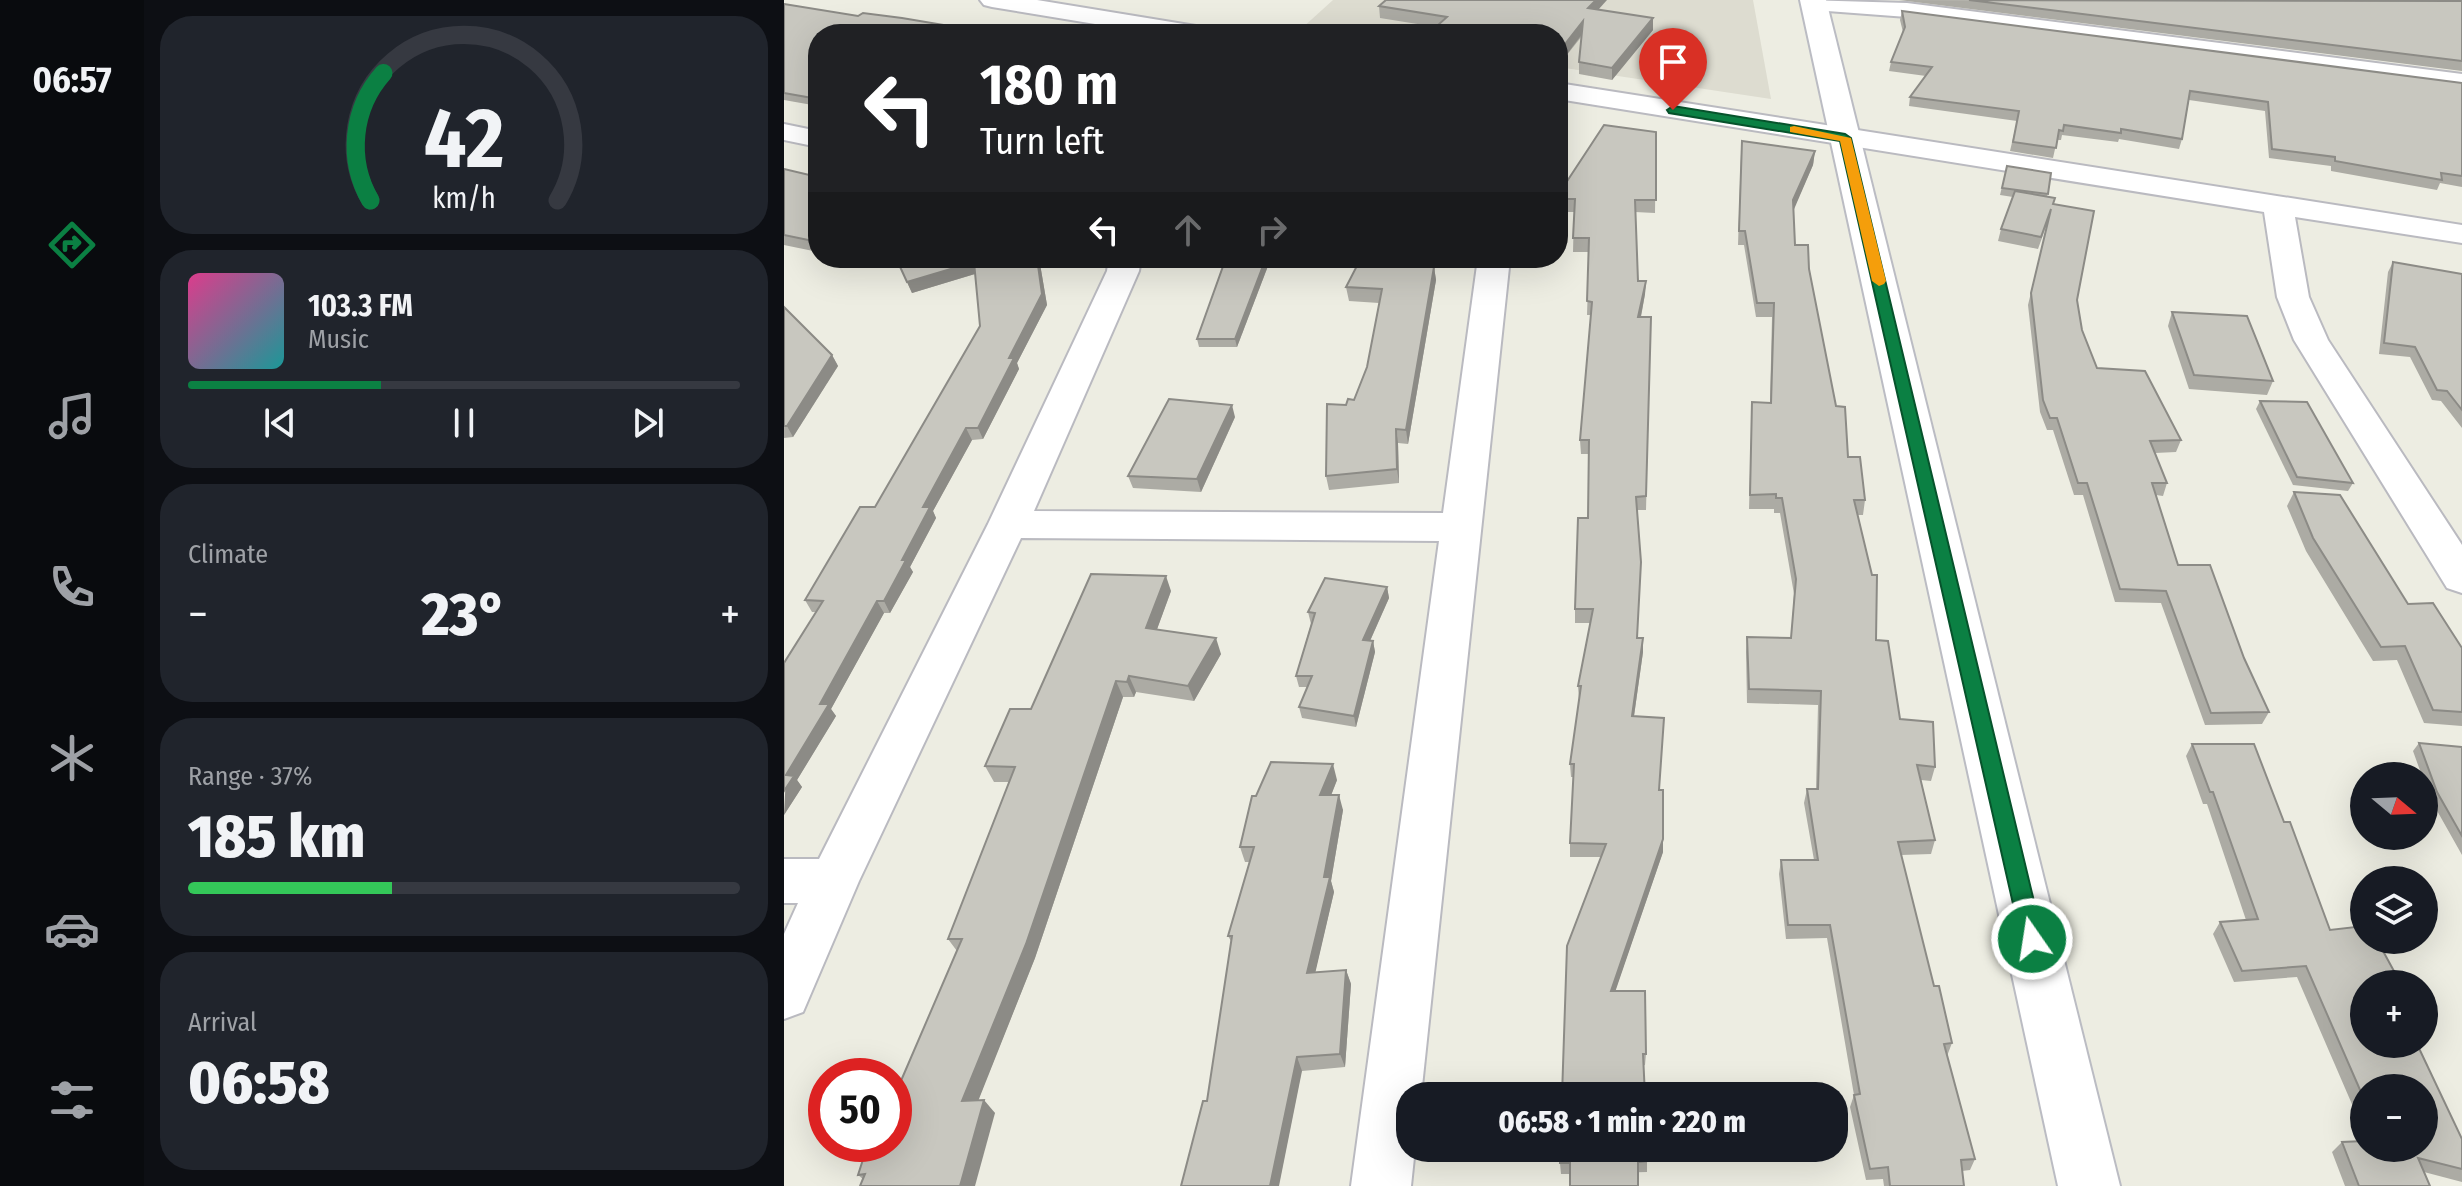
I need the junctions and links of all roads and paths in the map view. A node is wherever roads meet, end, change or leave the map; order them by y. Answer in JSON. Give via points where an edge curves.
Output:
{"nodes":[{"id":1,"x":992,"y":0,"type":"edge"},
{"id":2,"x":1814,"y":1,"type":"edge"},
{"id":3,"x":1140,"y":24,"type":"edge"},
{"id":4,"x":2462,"y":82,"type":"edge"},
{"id":5,"x":1568,"y":93,"type":"edge"},
{"id":6,"x":784,"y":132,"type":"edge"},
{"id":7,"x":808,"y":137,"type":"edge"},
{"id":8,"x":1845,"y":138,"type":"junction"},
{"id":9,"x":2278,"y":206,"type":"junction"},
{"id":10,"x":2462,"y":234,"type":"edge"},
{"id":11,"x":1123,"y":268,"type":"edge"},
{"id":12,"x":1493,"y":268,"type":"edge"},
{"id":13,"x":1008,"y":524,"type":"junction"},
{"id":14,"x":1460,"y":527,"type":"junction"},
{"id":15,"x":2462,"y":578,"type":"edge"},
{"id":16,"x":784,"y":881,"type":"edge"},
{"id":17,"x":834,"y":881,"type":"junction"},
{"id":18,"x":784,"y":994,"type":"edge"},
{"id":19,"x":1381,"y":1186,"type":"edge"},
{"id":20,"x":2089,"y":1186,"type":"edge"}],
"edges":[{"from":1,"to":3,"type":"street"},
{"from":2,"to":4,"type":"street"},
{"from":2,"to":8,"type":"main road"},
{"from":5,"to":8,"type":"street"},
{"from":6,"to":7,"type":"street"},
{"from":8,"to":9,"type":"street"},
{"from":8,"to":20,"type":"main road"},
{"from":9,"to":10,"type":"street"},
{"from":9,"to":15,"type":"street","via":[[2293,297],[2311,340]]},
{"from":11,"to":13,"type":"street"},
{"from":12,"to":14,"type":"street"},
{"from":13,"to":14,"type":"street"},
{"from":13,"to":17,"type":"street"},
{"from":14,"to":19,"type":"street"},
{"from":16,"to":17,"type":"street"},
{"from":17,"to":18,"type":"street"}]}
